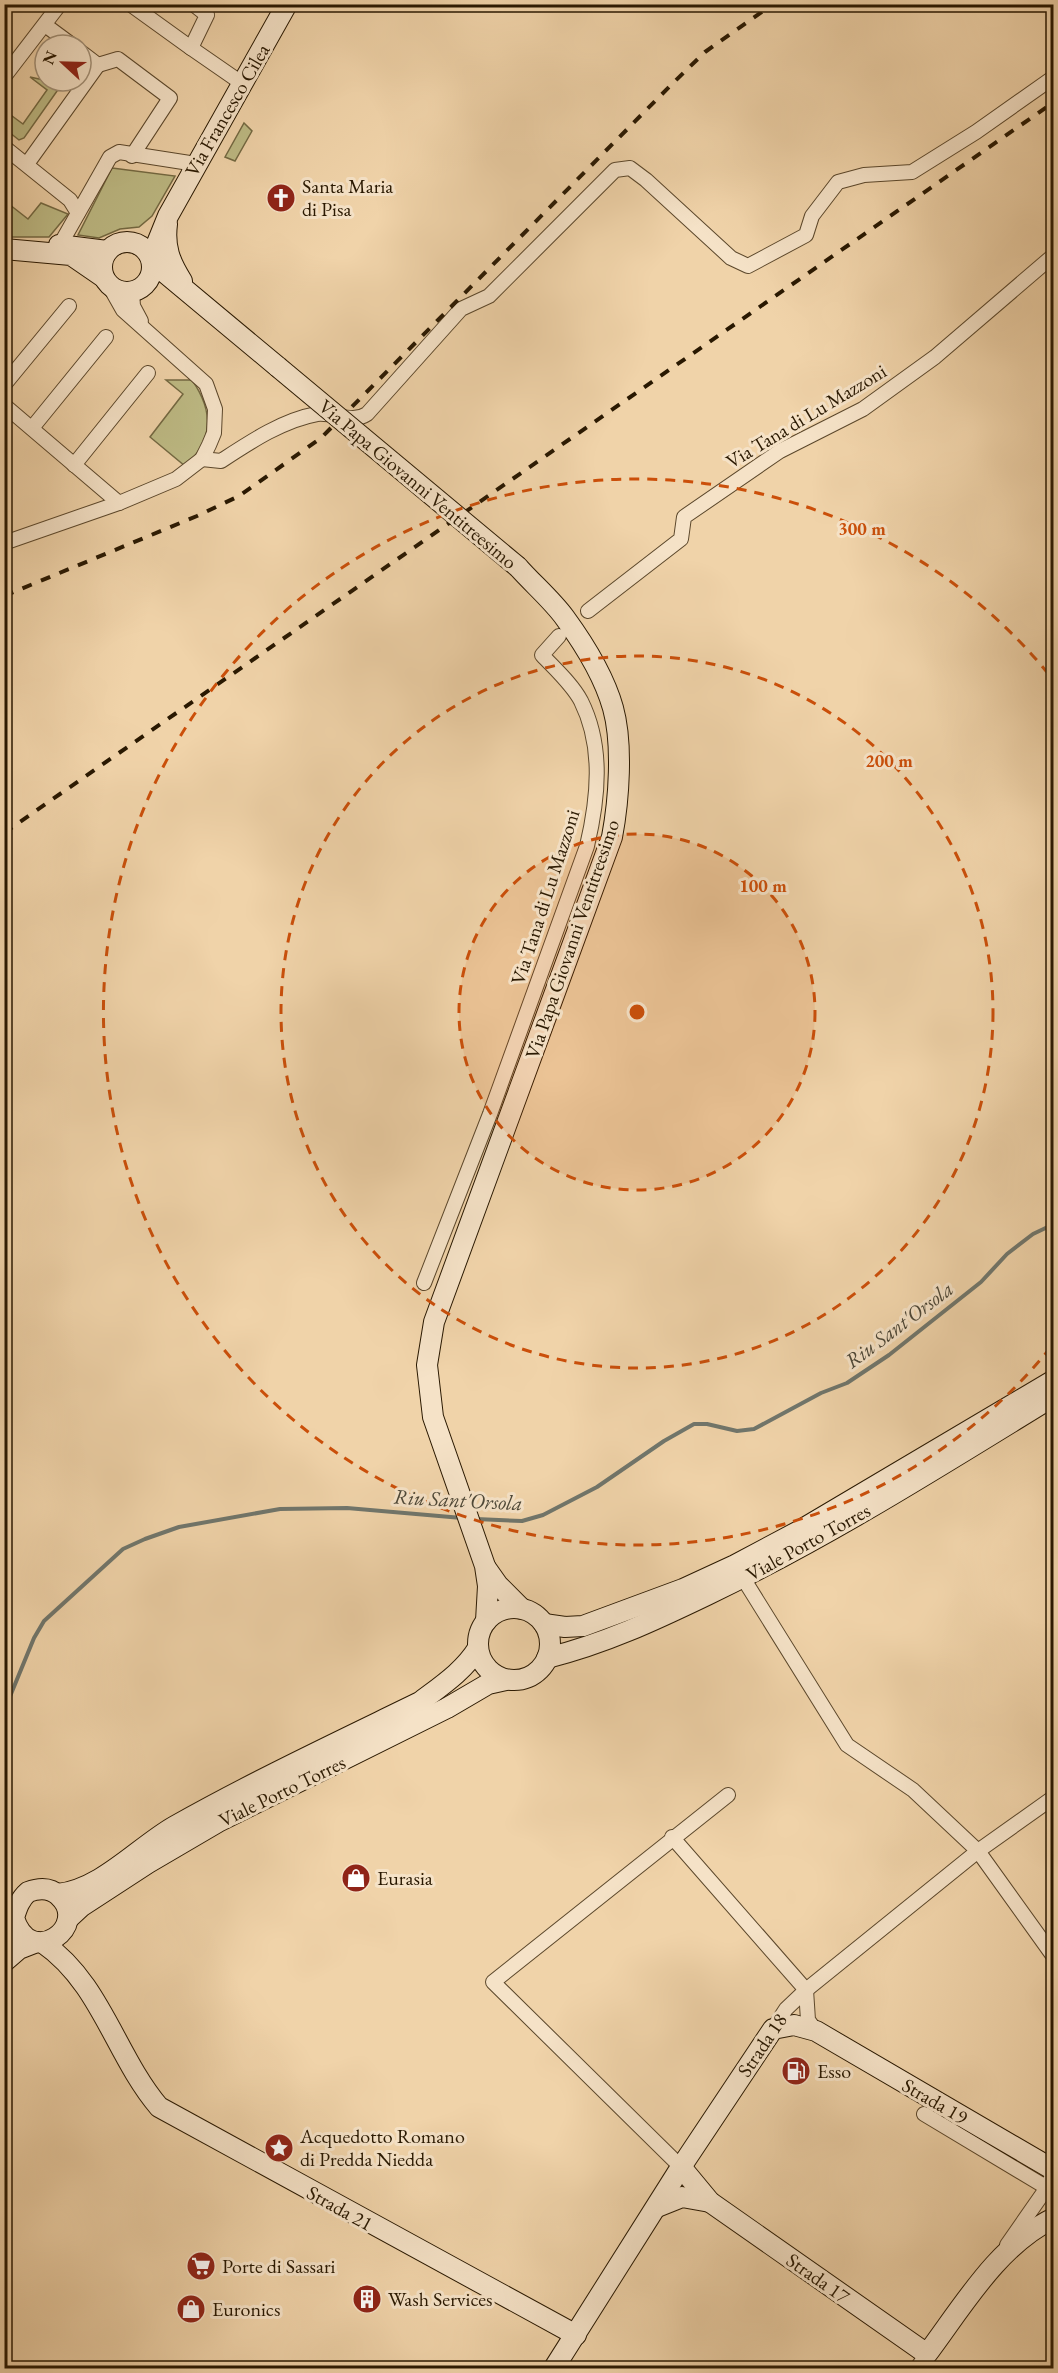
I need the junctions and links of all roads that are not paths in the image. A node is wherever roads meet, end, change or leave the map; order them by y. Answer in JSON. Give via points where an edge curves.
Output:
{"nodes":[{"id":1,"x":60,"y":4,"type":"edge"},
{"id":2,"x":130,"y":4,"type":"edge"},
{"id":3,"x":193,"y":4,"type":"edge"},
{"id":4,"x":287,"y":4,"type":"edge"},
{"id":5,"x":212,"y":10,"type":"edge"},
{"id":6,"x":45,"y":25,"type":"junction"},
{"id":7,"x":56,"y":33,"type":"edge"},
{"id":8,"x":191,"y":48,"type":"junction"},
{"id":9,"x":93,"y":61,"type":"edge"},
{"id":10,"x":98,"y":65,"type":"junction"},
{"id":11,"x":4,"y":77,"type":"edge"},
{"id":12,"x":1053,"y":77,"type":"edge"},
{"id":13,"x":243,"y":84,"type":"junction"},
{"id":14,"x":4,"y":147,"type":"edge"},
{"id":15,"x":132,"y":156,"type":"junction"},
{"id":16,"x":27,"y":164,"type":"junction"},
{"id":17,"x":196,"y":164,"type":"junction"},
{"id":18,"x":78,"y":213,"type":"junction"},
{"id":19,"x":168,"y":216,"type":"junction"},
{"id":20,"x":135,"y":243,"type":"junction"},
{"id":21,"x":60,"y":245,"type":"junction"},
{"id":22,"x":12,"y":250,"type":"edge"},
{"id":23,"x":107,"y":250,"type":"junction"},
{"id":24,"x":1053,"y":255,"type":"edge"},
{"id":25,"x":151,"y":260,"type":"junction"},
{"id":26,"x":107,"y":282,"type":"junction"},
{"id":27,"x":137,"y":290,"type":"junction"},
{"id":28,"x":188,"y":291,"type":"junction"},
{"id":29,"x":69,"y":306,"type":"dead end"},
{"id":30,"x":145,"y":328,"type":"junction"},
{"id":31,"x":106,"y":337,"type":"dead end"},
{"id":32,"x":148,"y":373,"type":"dead end"},
{"id":33,"x":4,"y":386,"type":"edge"},
{"id":34,"x":4,"y":405,"type":"edge"},
{"id":35,"x":32,"y":428,"type":"junction"},
{"id":36,"x":202,"y":459,"type":"junction"},
{"id":37,"x":74,"y":465,"type":"junction"},
{"id":38,"x":119,"y":503,"type":"junction"},
{"id":39,"x":4,"y":543,"type":"edge"},
{"id":40,"x":588,"y":611,"type":"dead end"},
{"id":41,"x":559,"y":636,"type":"dead end"},
{"id":42,"x":490,"y":1114,"type":"junction"},
{"id":43,"x":506,"y":1126,"type":"junction"},
{"id":44,"x":424,"y":1283,"type":"dead end"},
{"id":45,"x":1053,"y":1380,"type":"edge"},
{"id":46,"x":1053,"y":1396,"type":"edge"},
{"id":47,"x":485,"y":1566,"type":"junction"},
{"id":48,"x":743,"y":1578,"type":"junction"},
{"id":49,"x":522,"y":1609,"type":"junction"},
{"id":50,"x":486,"y":1621,"type":"junction"},
{"id":51,"x":544,"y":1624,"type":"junction"},
{"id":52,"x":478,"y":1648,"type":"junction"},
{"id":53,"x":547,"y":1658,"type":"junction"},
{"id":54,"x":506,"y":1680,"type":"junction"},
{"id":55,"x":728,"y":1795,"type":"dead end"},
{"id":56,"x":1053,"y":1797,"type":"edge"},
{"id":57,"x":672,"y":1837,"type":"junction"},
{"id":58,"x":978,"y":1851,"type":"junction"},
{"id":59,"x":58,"y":1894,"type":"junction"},
{"id":60,"x":14,"y":1918,"type":"junction"},
{"id":61,"x":52,"y":1935,"type":"junction"},
{"id":62,"x":4,"y":1940,"type":"edge"},
{"id":63,"x":1053,"y":1957,"type":"edge"},
{"id":64,"x":4,"y":1962,"type":"edge"},
{"id":65,"x":806,"y":1990,"type":"junction"},
{"id":66,"x":773,"y":2029,"type":"junction"},
{"id":67,"x":816,"y":2031,"type":"junction"},
{"id":68,"x":924,"y":2114,"type":"dead end"},
{"id":69,"x":681,"y":2167,"type":"junction"},
{"id":70,"x":1053,"y":2171,"type":"edge"},
{"id":71,"x":1050,"y":2190,"type":"edge"},
{"id":72,"x":710,"y":2202,"type":"junction"},
{"id":73,"x":657,"y":2207,"type":"junction"},
{"id":74,"x":1053,"y":2218,"type":"edge"},
{"id":75,"x":992,"y":2267,"type":"junction"},
{"id":76,"x":576,"y":2335,"type":"junction"},
{"id":77,"x":922,"y":2361,"type":"edge"},
{"id":78,"x":555,"y":2368,"type":"edge"}],
"edges":[{"from":1,"to":6,"type":"street"},
{"from":2,"to":8,"type":"street"},
{"from":3,"to":5,"type":"street"},
{"from":4,"to":13,"type":"main road","name":"Via Francesco Cilea"},
{"from":5,"to":8,"type":"street"},
{"from":6,"to":7,"type":"street"},
{"from":6,"to":11,"type":"street"},
{"from":8,"to":13,"type":"street"},
{"from":9,"to":10,"type":"street"},
{"from":10,"to":15,"type":"street","via":[[118,59],[170,98]]},
{"from":10,"to":16,"type":"street"},
{"from":12,"to":36,"type":"street","via":[[912,172],[864,175],[838,182],[812,216],[806,235],[748,266],[731,258],[630,168],[615,170],[489,296],[461,309],[367,414],[358,419],[314,415],[262,435],[221,461]]},
{"from":13,"to":17,"type":"main road","name":"Via Francesco Cilea"},
{"from":14,"to":16,"type":"street"},
{"from":15,"to":17,"type":"street"},
{"from":15,"to":18,"type":"street","via":[[119,152],[110,157]]},
{"from":16,"to":18,"type":"street","via":[[70,200]]},
{"from":17,"to":19,"type":"main road","name":"Via Francesco Cilea"},
{"from":18,"to":21,"type":"street"},
{"from":19,"to":20,"type":"main road","name":"Via Francesco Cilea"},
{"from":19,"to":25,"type":"main road","name":"Via Francesco Cilea"},
{"from":19,"to":28,"type":"main road","via":[[166,249]]},
{"from":20,"to":23,"type":"main road","via":[[120,243]]},
{"from":20,"to":25,"type":"main road","via":[[142,246]]},
{"from":21,"to":22,"type":"main road"},
{"from":21,"to":23,"type":"main road"},
{"from":22,"to":26,"type":"main road","via":[[71,255]]},
{"from":23,"to":26,"type":"main road","via":[[102,263]]},
{"from":24,"to":40,"type":"street","name":"Via Tana di Lu Mazzoni","via":[[935,357],[863,409],[780,452],[684,517],[681,539]]},
{"from":25,"to":27,"type":"main road","via":[[152,271]]},
{"from":25,"to":28,"type":"main road","name":"Via Papa Giovanni Ventitreesimo"},
{"from":26,"to":27,"type":"main road","via":[[117,291]]},
{"from":26,"to":30,"type":"street","via":[[123,310]]},
{"from":27,"to":28,"type":"main road","name":"Via Papa Giovanni Ventitreesimo","via":[[159,285]]},
{"from":27,"to":30,"type":"street","via":[[134,308]]},
{"from":28,"to":43,"type":"main road","name":"Via Papa Giovanni Ventitreesimo","bridge":true,"via":[[518,567],[564,616],[593,661],[613,708],[619,771],[612,837]]},
{"from":29,"to":33,"type":"street"},
{"from":30,"to":36,"type":"street","via":[[206,384],[212,397],[215,421]]},
{"from":31,"to":35,"type":"street"},
{"from":32,"to":37,"type":"street"},
{"from":34,"to":35,"type":"street"},
{"from":35,"to":37,"type":"street"},
{"from":36,"to":38,"type":"street","via":[[176,479]]},
{"from":37,"to":38,"type":"street"},
{"from":38,"to":39,"type":"street"},
{"from":41,"to":42,"type":"street","name":"Via Tana di Lu Mazzoni","via":[[543,654],[580,699],[591,726],[596,804],[587,846]]},
{"from":42,"to":43,"type":"street"},
{"from":42,"to":44,"type":"street","name":"Via Tana di Lu Mazzoni"},
{"from":43,"to":47,"type":"main road","name":"Via Papa Giovanni Ventitreesimo","via":[[434,1322],[427,1365],[433,1417]]},
{"from":45,"to":51,"type":"main road","name":"Viale Porto Torres","via":[[735,1565],[583,1626]]},
{"from":46,"to":48,"type":"main road","name":"Viale Porto Torres","via":[[835,1530]]},
{"from":47,"to":49,"type":"main road","name":"Via Papa Giovanni Ventitreesimo"},
{"from":47,"to":50,"type":"main road","name":"Via Papa Giovanni Ventitreesimo"},
{"from":48,"to":53,"type":"main road","name":"Viale Porto Torres","via":[[615,1637]]},
{"from":48,"to":58,"type":"street","via":[[847,1745],[913,1790]]},
{"from":49,"to":50,"type":"main road","via":[[496,1612]]},
{"from":49,"to":51,"type":"main road"},
{"from":50,"to":52,"type":"main road","via":[[479,1634]]},
{"from":51,"to":53,"type":"main road","via":[[549,1635]]},
{"from":52,"to":54,"type":"main road","via":[[482,1663]]},
{"from":52,"to":59,"type":"main road","name":"Viale Porto Torres","via":[[452,1678],[420,1702],[174,1827],[92,1882],[73,1892]]},
{"from":53,"to":54,"type":"main road","via":[[531,1677]]},
{"from":54,"to":61,"type":"main road","name":"Viale Porto Torres","via":[[488,1684],[218,1822],[82,1906]]},
{"from":55,"to":57,"type":"street"},
{"from":56,"to":58,"type":"street","name":"Strada 18"},
{"from":57,"to":65,"type":"street"},
{"from":57,"to":69,"type":"street","via":[[493,1982]]},
{"from":58,"to":63,"type":"street"},
{"from":58,"to":65,"type":"street","name":"Strada 18"},
{"from":59,"to":60,"type":"main road","via":[[38,1889],[28,1892],[20,1899]]},
{"from":59,"to":61,"type":"main road","via":[[68,1910]]},
{"from":60,"to":61,"type":"main road","via":[[26,1938]]},
{"from":60,"to":62,"type":"main road"},
{"from":61,"to":64,"type":"main road","name":"Viale Porto Torres","via":[[19,1949]]},
{"from":61,"to":76,"type":"main road","name":"Strada 21","via":[[94,1998],[145,2091],[159,2107]]},
{"from":65,"to":66,"type":"street","name":"Strada 18"},
{"from":65,"to":67,"type":"street","via":[[808,2020]]},
{"from":66,"to":67,"type":"main road","name":"Strada 19","via":[[795,2025]]},
{"from":66,"to":69,"type":"main road","name":"Strada 18"},
{"from":67,"to":70,"type":"main road","name":"Strada 19"},
{"from":68,"to":71,"type":"street"},
{"from":69,"to":72,"type":"main road","name":"Strada 17"},
{"from":69,"to":73,"type":"main road","name":"Strada 18"},
{"from":70,"to":71,"type":"street"},
{"from":71,"to":75,"type":"street"},
{"from":72,"to":73,"type":"main road","name":"Strada 17","via":[[682,2197]]},
{"from":72,"to":77,"type":"main road","name":"Strada 17"},
{"from":73,"to":76,"type":"main road","name":"Strada 18"},
{"from":74,"to":75,"type":"main road","via":[[1040,2224]]},
{"from":75,"to":77,"type":"main road"},
{"from":76,"to":78,"type":"main road","name":"Strada 18"}]}
